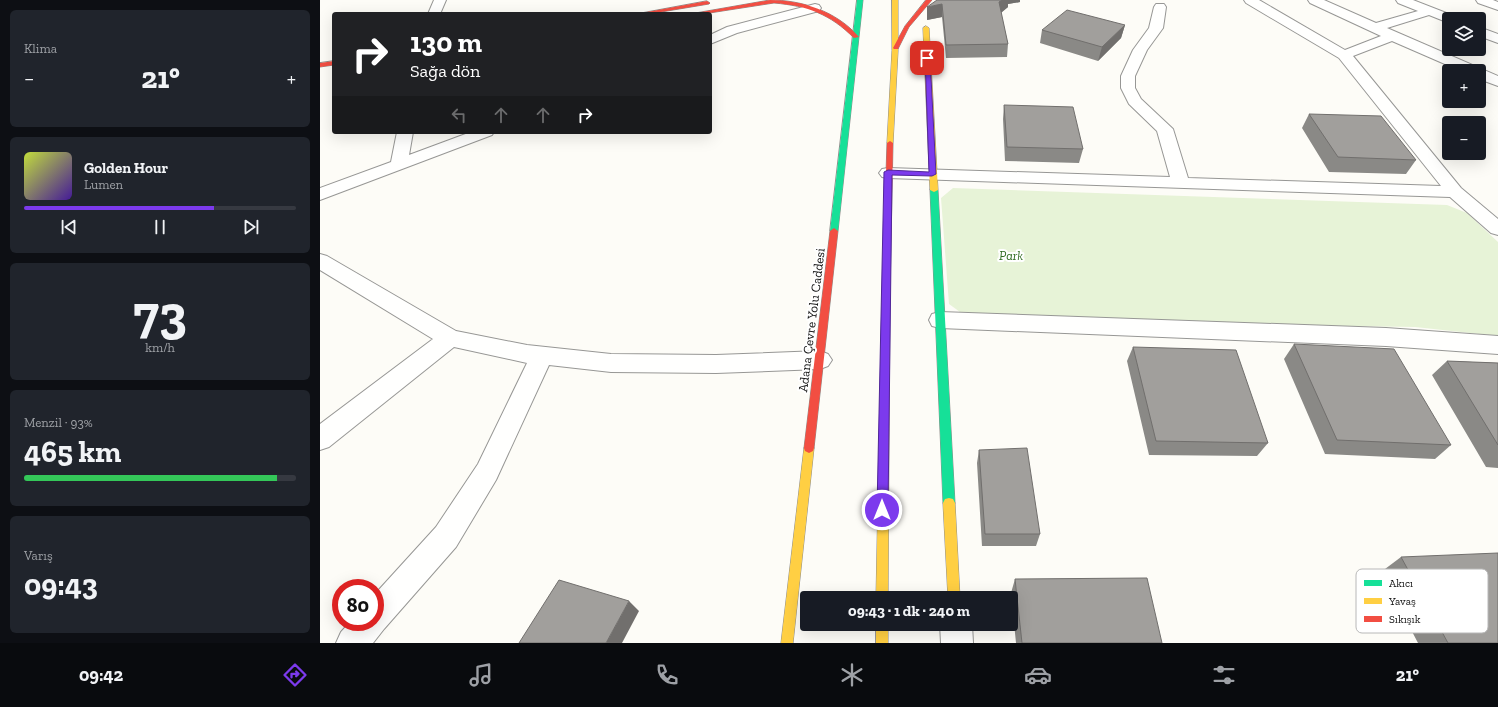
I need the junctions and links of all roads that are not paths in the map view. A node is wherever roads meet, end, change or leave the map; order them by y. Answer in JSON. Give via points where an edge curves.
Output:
{"nodes":[{"id":1,"x":440,"y":0,"type":"edge"},
{"id":2,"x":728,"y":0,"type":"edge"},
{"id":3,"x":782,"y":0,"type":"edge"},
{"id":4,"x":860,"y":0,"type":"edge"},
{"id":5,"x":895,"y":0,"type":"edge"},
{"id":6,"x":929,"y":0,"type":"edge"},
{"id":7,"x":1250,"y":0,"type":"edge"},
{"id":8,"x":1314,"y":0,"type":"edge"},
{"id":9,"x":1402,"y":0,"type":"edge"},
{"id":10,"x":1482,"y":0,"type":"edge"},
{"id":11,"x":772,"y":2,"type":"junction"},
{"id":12,"x":1498,"y":6,"type":"edge"},
{"id":13,"x":1160,"y":7,"type":"dead end"},
{"id":14,"x":815,"y":8,"type":"junction"},
{"id":15,"x":1430,"y":11,"type":"junction"},
{"id":16,"x":435,"y":12,"type":"edge"},
{"id":17,"x":652,"y":12,"type":"edge"},
{"id":18,"x":706,"y":12,"type":"edge"},
{"id":19,"x":1442,"y":16,"type":"edge"},
{"id":20,"x":926,"y":28,"type":"dead end"},
{"id":21,"x":1375,"y":28,"type":"junction"},
{"id":22,"x":1486,"y":35,"type":"edge"},
{"id":23,"x":1392,"y":36,"type":"junction"},
{"id":24,"x":856,"y":37,"type":"junction"},
{"id":25,"x":712,"y":39,"type":"edge"},
{"id":26,"x":1498,"y":39,"type":"edge"},
{"id":27,"x":895,"y":51,"type":"junction"},
{"id":28,"x":1344,"y":55,"type":"junction"},
{"id":29,"x":332,"y":63,"type":"edge"},
{"id":30,"x":1457,"y":64,"type":"edge"},
{"id":31,"x":320,"y":65,"type":"edge"},
{"id":32,"x":332,"y":71,"type":"edge"},
{"id":33,"x":320,"y":74,"type":"edge"},
{"id":34,"x":1486,"y":77,"type":"edge"},
{"id":35,"x":1498,"y":82,"type":"edge"},
{"id":36,"x":405,"y":134,"type":"edge"},
{"id":37,"x":481,"y":134,"type":"edge"},
{"id":38,"x":399,"y":164,"type":"junction"},
{"id":39,"x":888,"y":172,"type":"junction"},
{"id":40,"x":932,"y":174,"type":"junction"},
{"id":41,"x":1182,"y":183,"type":"junction"},
{"id":42,"x":1456,"y":192,"type":"junction"},
{"id":43,"x":320,"y":194,"type":"edge"},
{"id":44,"x":1498,"y":229,"type":"edge"},
{"id":45,"x":320,"y":261,"type":"edge"},
{"id":46,"x":940,"y":320,"type":"junction"},
{"id":47,"x":450,"y":338,"type":"junction"},
{"id":48,"x":1498,"y":344,"type":"edge"},
{"id":49,"x":542,"y":356,"type":"junction"},
{"id":50,"x":820,"y":360,"type":"junction"},
{"id":51,"x":320,"y":439,"type":"edge"},
{"id":52,"x":882,"y":591,"type":"edge"},
{"id":53,"x":954,"y":591,"type":"edge"},
{"id":54,"x":384,"y":608,"type":"edge"},
{"id":55,"x":363,"y":631,"type":"edge"},
{"id":56,"x":882,"y":631,"type":"edge"},
{"id":57,"x":956,"y":631,"type":"edge"},
{"id":58,"x":352,"y":643,"type":"edge"},
{"id":59,"x":787,"y":643,"type":"edge"},
{"id":60,"x":882,"y":643,"type":"edge"},
{"id":61,"x":957,"y":643,"type":"edge"}],
"edges":[{"from":1,"to":16,"type":"street"},
{"from":2,"to":17,"type":"main road"},
{"from":3,"to":11,"type":"main road"},
{"from":4,"to":24,"type":"main road","name":"Adana Çevre Yolu Caddesi"},
{"from":5,"to":27,"type":"main road"},
{"from":6,"to":27,"type":"main road","via":[[907,27]]},
{"from":7,"to":28,"type":"street"},
{"from":8,"to":21,"type":"street"},
{"from":9,"to":15,"type":"street"},
{"from":10,"to":12,"type":"street"},
{"from":11,"to":14,"type":"main road"},
{"from":11,"to":18,"type":"main road"},
{"from":13,"to":41,"type":"street","via":[[1156,28],[1140,50],[1128,76],[1128,88],[1134,101],[1165,129]]},
{"from":14,"to":24,"type":"main road","via":[[842,22]]},
{"from":14,"to":25,"type":"street","via":[[732,30]]},
{"from":15,"to":19,"type":"street"},
{"from":15,"to":21,"type":"street"},
{"from":20,"to":40,"type":"main road"},
{"from":21,"to":23,"type":"street"},
{"from":22,"to":26,"type":"street"},
{"from":23,"to":28,"type":"street"},
{"from":23,"to":30,"type":"street"},
{"from":24,"to":50,"type":"main road","name":"Adana Çevre Yolu Caddesi"},
{"from":27,"to":39,"type":"main road"},
{"from":28,"to":42,"type":"street"},
{"from":29,"to":31,"type":"main road"},
{"from":32,"to":33,"type":"main road"},
{"from":34,"to":35,"type":"street"},
{"from":36,"to":38,"type":"street"},
{"from":37,"to":38,"type":"street"},
{"from":38,"to":43,"type":"street"},
{"from":39,"to":40,"type":"street"},
{"from":39,"to":52,"type":"main road"},
{"from":40,"to":41,"type":"street"},
{"from":40,"to":46,"type":"main road"},
{"from":41,"to":42,"type":"street"},
{"from":42,"to":44,"type":"street"},
{"from":45,"to":47,"type":"street"},
{"from":46,"to":48,"type":"street","via":[[1386,337]]},
{"from":46,"to":53,"type":"main road"},
{"from":47,"to":49,"type":"street"},
{"from":47,"to":51,"type":"street"},
{"from":49,"to":50,"type":"street","via":[[611,363],[716,364]]},
{"from":49,"to":54,"type":"street","via":[[487,472],[446,537]]},
{"from":50,"to":59,"type":"main road","name":"Adana Çevre Yolu Caddesi"},
{"from":55,"to":58,"type":"street"},
{"from":56,"to":60,"type":"main road"},
{"from":57,"to":61,"type":"street"}]}
